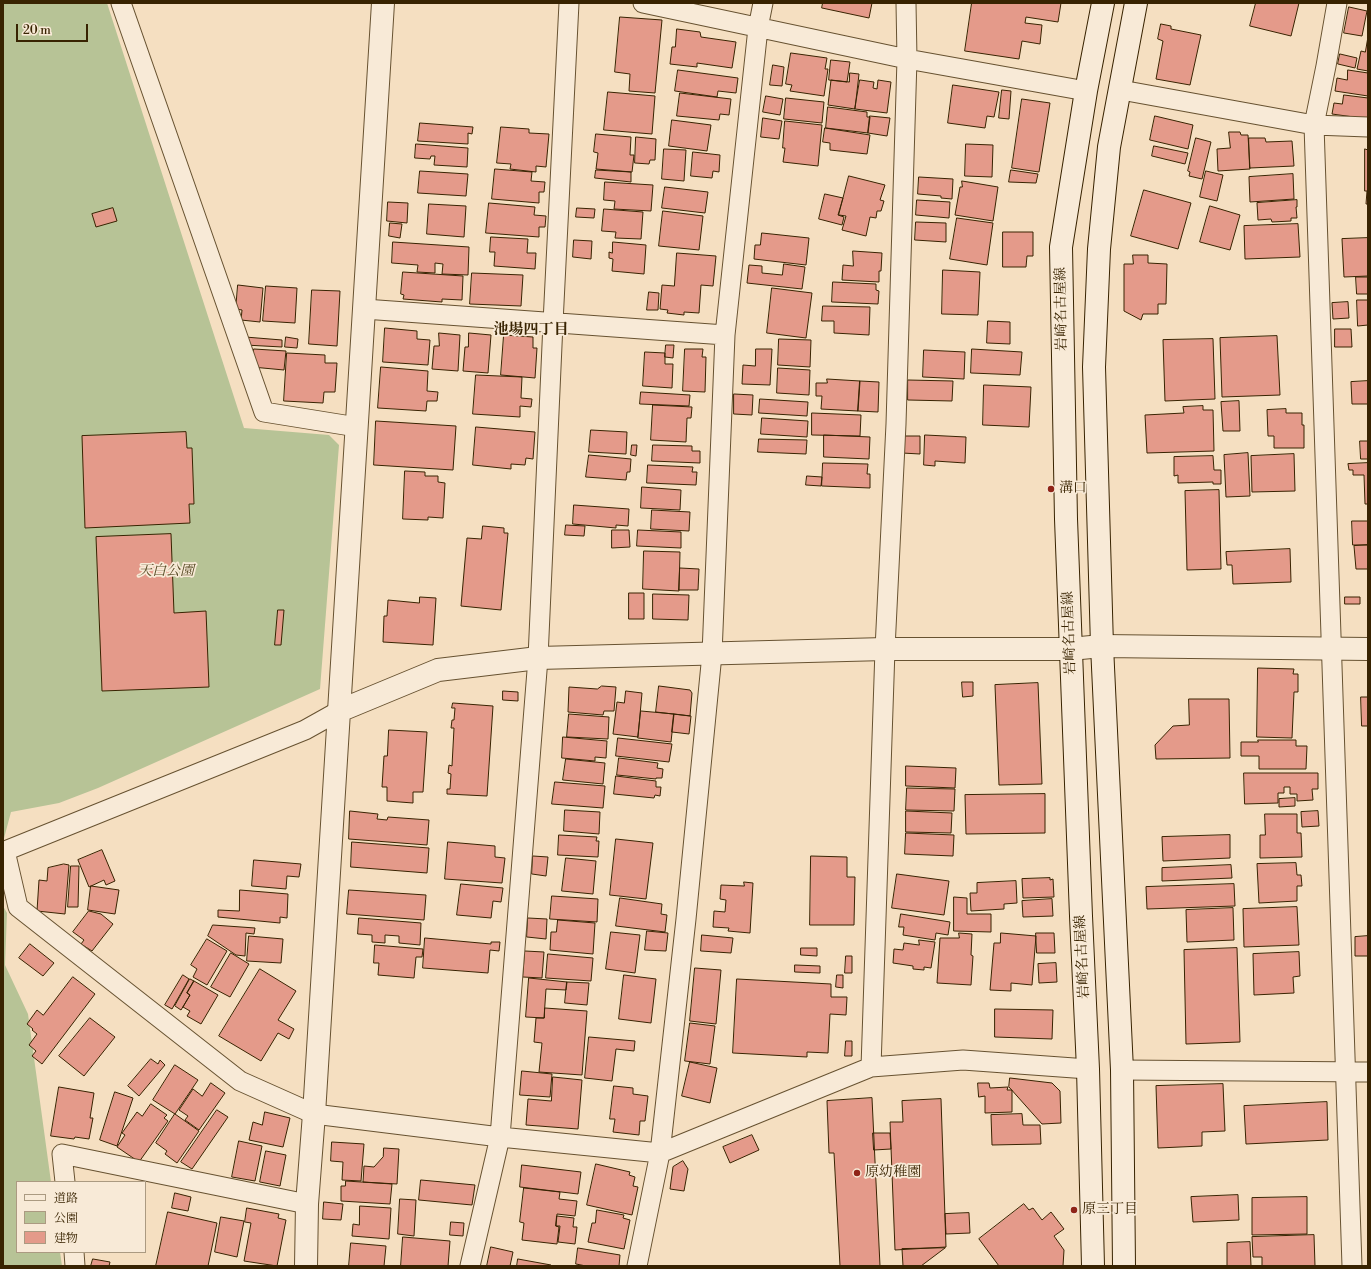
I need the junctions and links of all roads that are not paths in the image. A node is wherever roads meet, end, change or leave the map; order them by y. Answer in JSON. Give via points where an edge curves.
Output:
{"nodes":[{"id":1,"x":121,"y":3,"type":"edge"},
{"id":2,"x":383,"y":3,"type":"edge"},
{"id":3,"x":569,"y":3,"type":"edge"},
{"id":4,"x":643,"y":3,"type":"edge"},
{"id":5,"x":763,"y":3,"type":"edge"},
{"id":6,"x":906,"y":3,"type":"edge"},
{"id":7,"x":1103,"y":3,"type":"edge"},
{"id":8,"x":1136,"y":3,"type":"edge"},
{"id":9,"x":1337,"y":3,"type":"edge"},
{"id":10,"x":758,"y":28,"type":"junction"},
{"id":11,"x":906,"y":59,"type":"junction"},
{"id":12,"x":1121,"y":90,"type":"junction"},
{"id":13,"x":1086,"y":91,"type":"junction"},
{"id":14,"x":1314,"y":125,"type":"junction"},
{"id":15,"x":1368,"y":127,"type":"edge"},
{"id":16,"x":364,"y":309,"type":"junction"},
{"id":17,"x":552,"y":323,"type":"junction"},
{"id":18,"x":724,"y":335,"type":"junction"},
{"id":19,"x":357,"y":427,"type":"junction"},
{"id":20,"x":1102,"y":646,"type":"junction"},
{"id":21,"x":1332,"y":648,"type":"junction"},
{"id":22,"x":885,"y":649,"type":"junction"},
{"id":23,"x":1070,"y":649,"type":"junction"},
{"id":24,"x":1368,"y":649,"type":"edge"},
{"id":25,"x":712,"y":654,"type":"junction"},
{"id":26,"x":538,"y":658,"type":"junction"},
{"id":27,"x":339,"y":711,"type":"junction"},
{"id":28,"x":871,"y":1067,"type":"junction"},
{"id":29,"x":1088,"y":1070,"type":"junction"},
{"id":30,"x":1122,"y":1070,"type":"junction"},
{"id":31,"x":1368,"y":1072,"type":"edge"},
{"id":32,"x":1346,"y":1073,"type":"junction"},
{"id":33,"x":314,"y":1114,"type":"junction"},
{"id":34,"x":500,"y":1137,"type":"junction"},
{"id":35,"x":660,"y":1153,"type":"junction"},
{"id":36,"x":66,"y":1181,"type":"edge"},
{"id":37,"x":307,"y":1204,"type":"junction"},
{"id":38,"x":74,"y":1253,"type":"edge"},
{"id":39,"x":76,"y":1266,"type":"edge"},
{"id":40,"x":306,"y":1266,"type":"edge"},
{"id":41,"x":470,"y":1266,"type":"edge"},
{"id":42,"x":637,"y":1266,"type":"edge"},
{"id":43,"x":1093,"y":1266,"type":"edge"},
{"id":44,"x":1124,"y":1266,"type":"edge"},
{"id":45,"x":1352,"y":1266,"type":"edge"}],
"edges":[{"from":1,"to":19,"type":"street","via":[[264,412]]},
{"from":2,"to":16,"type":"main road"},
{"from":3,"to":17,"type":"street"},
{"from":4,"to":10,"type":"street"},
{"from":5,"to":10,"type":"street"},
{"from":6,"to":11,"type":"street"},
{"from":7,"to":13,"type":"main road","name":"岩崎名古屋線"},
{"from":8,"to":12,"type":"main road"},
{"from":9,"to":14,"type":"street"},
{"from":10,"to":11,"type":"street"},
{"from":10,"to":18,"type":"street"},
{"from":11,"to":13,"type":"street"},
{"from":11,"to":22,"type":"street","via":[[896,424]]},
{"from":12,"to":14,"type":"street"},
{"from":12,"to":20,"type":"main road","via":[[1109,147],[1099,249],[1094,367]]},
{"from":13,"to":23,"type":"main road","name":"岩崎名古屋線","via":[[1062,247]]},
{"from":14,"to":15,"type":"street"},
{"from":14,"to":21,"type":"street"},
{"from":16,"to":17,"type":"street"},
{"from":16,"to":19,"type":"main road"},
{"from":17,"to":18,"type":"street"},
{"from":17,"to":26,"type":"street"},
{"from":18,"to":25,"type":"street"},
{"from":19,"to":27,"type":"main road"},
{"from":20,"to":21,"type":"main road"},
{"from":20,"to":23,"type":"main road"},
{"from":20,"to":30,"type":"main road"},
{"from":21,"to":24,"type":"main road"},
{"from":21,"to":32,"type":"street"},
{"from":22,"to":23,"type":"main road"},
{"from":22,"to":25,"type":"main road"},
{"from":22,"to":28,"type":"street"},
{"from":23,"to":29,"type":"main road","name":"岩崎名古屋線"},
{"from":25,"to":26,"type":"main road"},
{"from":25,"to":35,"type":"street"},
{"from":26,"to":27,"type":"main road","via":[[438,670]]},
{"from":26,"to":34,"type":"street"},
{"from":27,"to":33,"type":"main road"},
{"from":27,"to":33,"type":"street","via":[[305,730],[5,851],[18,907],[240,1081]]},
{"from":28,"to":29,"type":"street","via":[[963,1060]]},
{"from":28,"to":35,"type":"street"},
{"from":29,"to":43,"type":"main road","name":"岩崎名古屋線"},
{"from":30,"to":32,"type":"street"},
{"from":30,"to":44,"type":"main road"},
{"from":31,"to":32,"type":"street"},
{"from":32,"to":45,"type":"street"},
{"from":33,"to":34,"type":"street"},
{"from":33,"to":37,"type":"main road"},
{"from":34,"to":35,"type":"street"},
{"from":34,"to":41,"type":"street"},
{"from":35,"to":42,"type":"street"},
{"from":36,"to":37,"type":"street","via":[[62,1154]]},
{"from":37,"to":40,"type":"main road"},
{"from":38,"to":39,"type":"street"}]}
